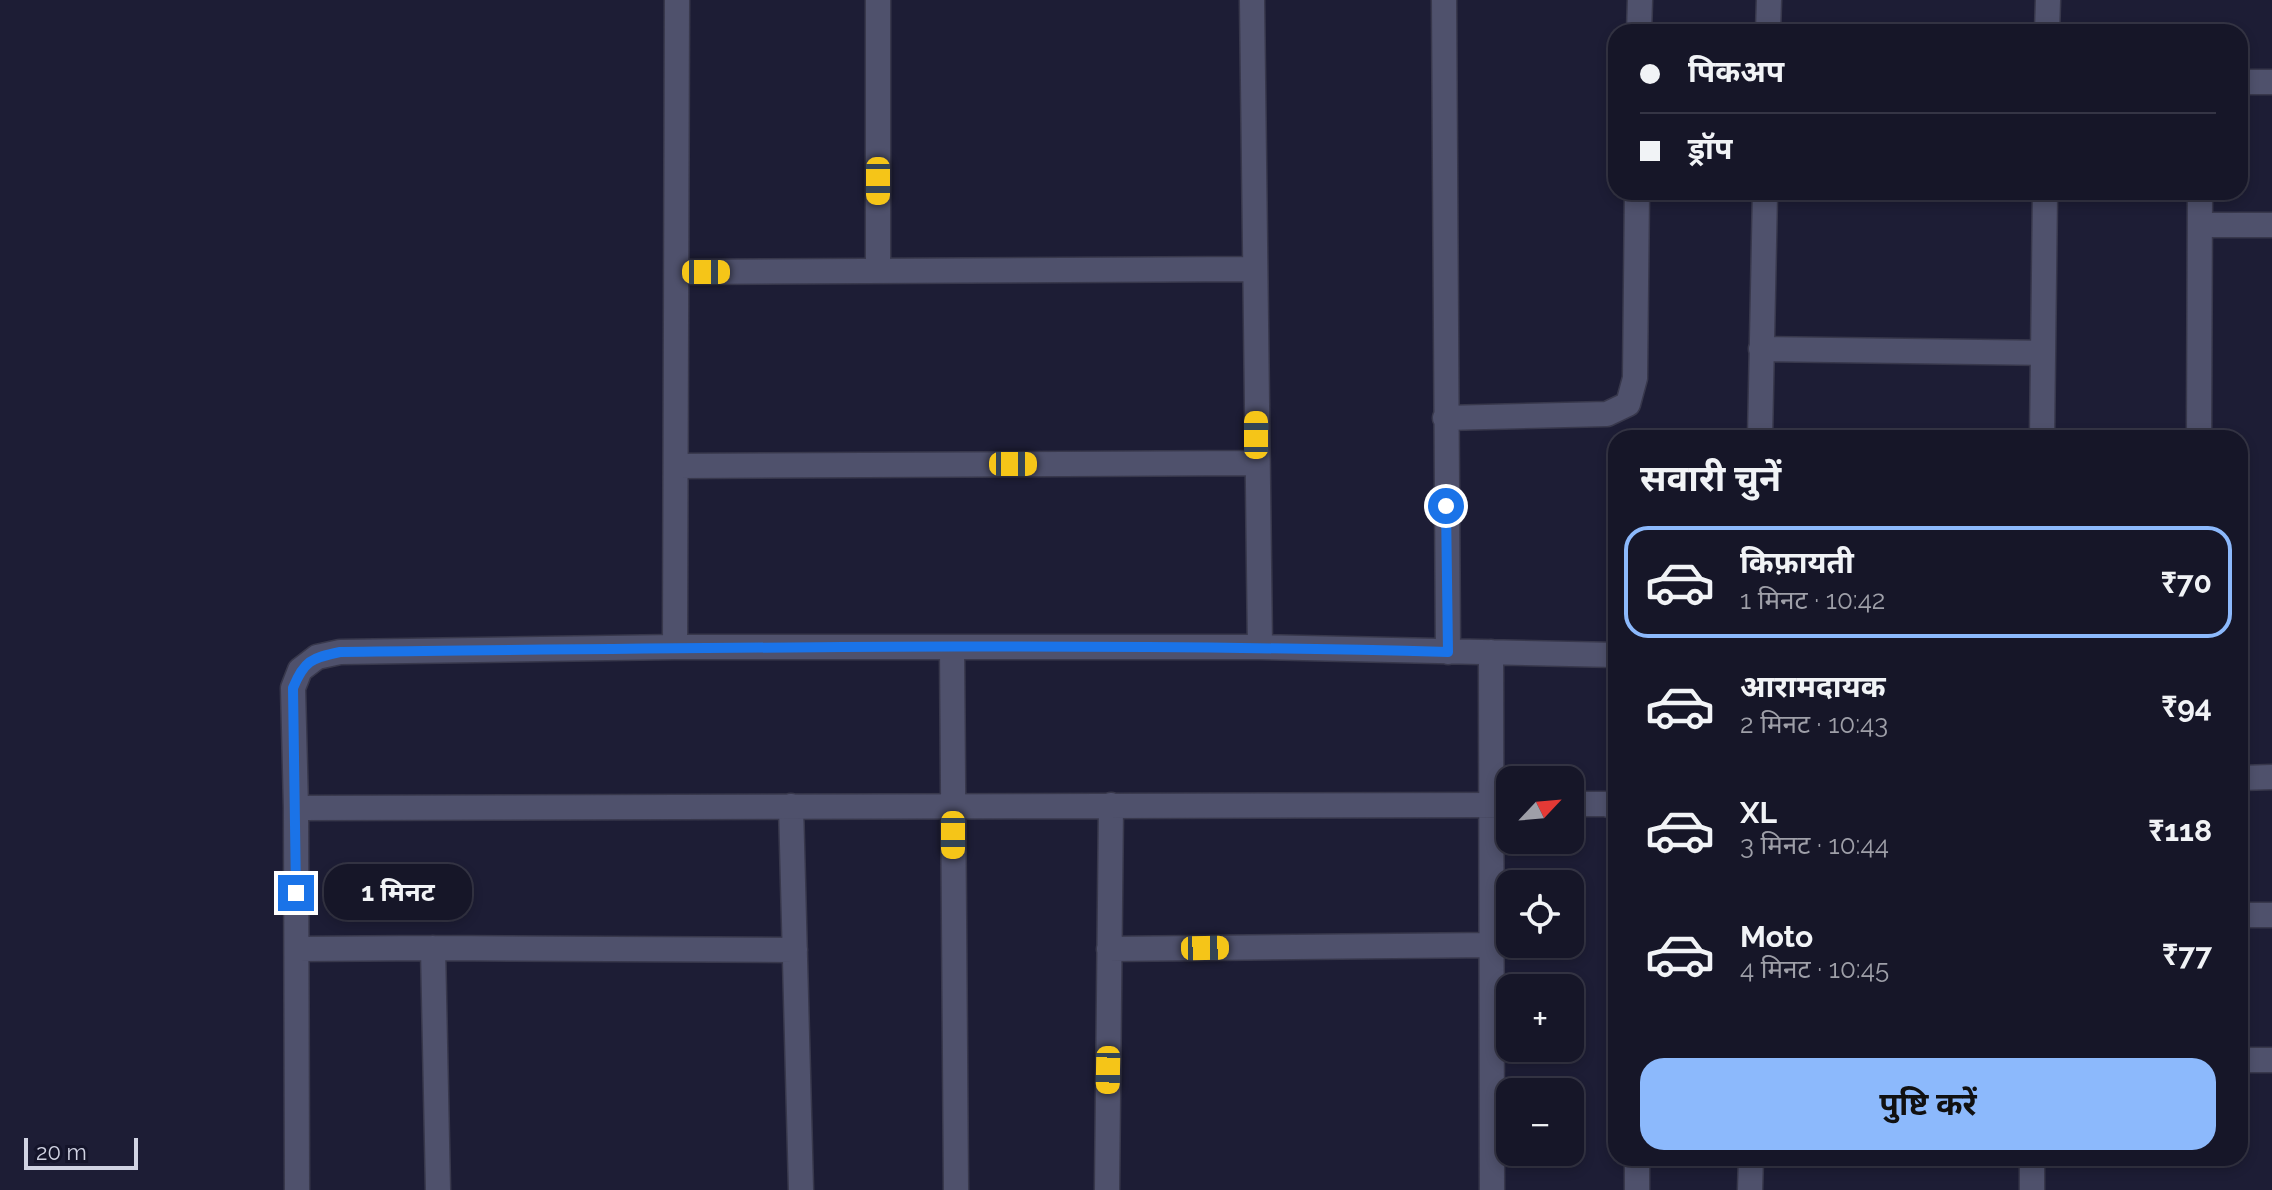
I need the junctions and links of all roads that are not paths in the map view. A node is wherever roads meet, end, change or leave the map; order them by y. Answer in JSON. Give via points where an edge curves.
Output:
{"nodes":[{"id":1,"x":677,"y":0,"type":"edge"},
{"id":2,"x":878,"y":0,"type":"edge"},
{"id":3,"x":1252,"y":0,"type":"edge"},
{"id":4,"x":1444,"y":0,"type":"edge"},
{"id":5,"x":1640,"y":0,"type":"edge"},
{"id":6,"x":1769,"y":0,"type":"edge"},
{"id":7,"x":2048,"y":0,"type":"edge"},
{"id":8,"x":1639,"y":24,"type":"edge"},
{"id":9,"x":1768,"y":24,"type":"edge"},
{"id":10,"x":2047,"y":24,"type":"edge"},
{"id":11,"x":2248,"y":82,"type":"edge"},
{"id":12,"x":2272,"y":82,"type":"edge"},
{"id":13,"x":1637,"y":200,"type":"edge"},
{"id":14,"x":1765,"y":200,"type":"edge"},
{"id":15,"x":2045,"y":200,"type":"edge"},
{"id":16,"x":2200,"y":200,"type":"edge"},
{"id":17,"x":2200,"y":225,"type":"junction"},
{"id":18,"x":2272,"y":225,"type":"edge"},
{"id":19,"x":1255,"y":269,"type":"junction"},
{"id":20,"x":878,"y":271,"type":"junction"},
{"id":21,"x":677,"y":272,"type":"junction"},
{"id":22,"x":1761,"y":349,"type":"junction"},
{"id":23,"x":2043,"y":353,"type":"junction"},
{"id":24,"x":1445,"y":418,"type":"junction"},
{"id":25,"x":1760,"y":430,"type":"edge"},
{"id":26,"x":2042,"y":430,"type":"edge"},
{"id":27,"x":2199,"y":430,"type":"edge"},
{"id":28,"x":1257,"y":463,"type":"junction"},
{"id":29,"x":677,"y":466,"type":"junction"},
{"id":30,"x":675,"y":647,"type":"junction"},
{"id":31,"x":952,"y":647,"type":"junction"},
{"id":32,"x":1260,"y":647,"type":"junction"},
{"id":33,"x":1448,"y":652,"type":"junction"},
{"id":34,"x":1491,"y":652,"type":"junction"},
{"id":35,"x":1608,"y":655,"type":"edge"},
{"id":36,"x":1498,"y":766,"type":"edge"},
{"id":37,"x":2272,"y":777,"type":"edge"},
{"id":38,"x":2248,"y":778,"type":"edge"},
{"id":39,"x":1584,"y":804,"type":"edge"},
{"id":40,"x":953,"y":805,"type":"junction"},
{"id":41,"x":1111,"y":805,"type":"junction"},
{"id":42,"x":1496,"y":805,"type":"edge"},
{"id":43,"x":1608,"y":805,"type":"edge"},
{"id":44,"x":791,"y":806,"type":"junction"},
{"id":45,"x":296,"y":808,"type":"junction"},
{"id":46,"x":1498,"y":854,"type":"edge"},
{"id":47,"x":2248,"y":915,"type":"edge"},
{"id":48,"x":2272,"y":915,"type":"edge"},
{"id":49,"x":1492,"y":945,"type":"junction"},
{"id":50,"x":433,"y":948,"type":"junction"},
{"id":51,"x":297,"y":949,"type":"junction"},
{"id":52,"x":1109,"y":949,"type":"junction"},
{"id":53,"x":795,"y":950,"type":"junction"},
{"id":54,"x":2248,"y":1060,"type":"edge"},
{"id":55,"x":2272,"y":1060,"type":"edge"},
{"id":56,"x":1637,"y":1166,"type":"edge"},
{"id":57,"x":1751,"y":1166,"type":"edge"},
{"id":58,"x":2032,"y":1166,"type":"edge"},
{"id":59,"x":297,"y":1190,"type":"edge"},
{"id":60,"x":438,"y":1190,"type":"edge"},
{"id":61,"x":801,"y":1190,"type":"edge"},
{"id":62,"x":956,"y":1190,"type":"edge"},
{"id":63,"x":1107,"y":1190,"type":"edge"},
{"id":64,"x":1492,"y":1190,"type":"edge"},
{"id":65,"x":1637,"y":1190,"type":"edge"},
{"id":66,"x":1750,"y":1190,"type":"edge"},
{"id":67,"x":2032,"y":1190,"type":"edge"}],
"edges":[{"from":1,"to":21,"type":"street"},
{"from":2,"to":20,"type":"street"},
{"from":3,"to":19,"type":"street"},
{"from":4,"to":24,"type":"street"},
{"from":5,"to":8,"type":"street"},
{"from":6,"to":9,"type":"street"},
{"from":7,"to":10,"type":"street"},
{"from":11,"to":12,"type":"street"},
{"from":13,"to":24,"type":"street","via":[[1635,378],[1628,404],[1607,414]]},
{"from":14,"to":22,"type":"street"},
{"from":15,"to":23,"type":"street"},
{"from":16,"to":17,"type":"street"},
{"from":17,"to":18,"type":"street"},
{"from":17,"to":27,"type":"street"},
{"from":19,"to":20,"type":"street"},
{"from":19,"to":28,"type":"street"},
{"from":20,"to":21,"type":"street"},
{"from":21,"to":29,"type":"street"},
{"from":22,"to":23,"type":"street"},
{"from":22,"to":25,"type":"street"},
{"from":23,"to":26,"type":"street"},
{"from":24,"to":33,"type":"street"},
{"from":28,"to":29,"type":"street"},
{"from":28,"to":32,"type":"street"},
{"from":29,"to":30,"type":"street"},
{"from":30,"to":31,"type":"street"},
{"from":30,"to":45,"type":"street","via":[[340,652],[317,657],[300,670],[293,688]]},
{"from":31,"to":32,"type":"street"},
{"from":31,"to":40,"type":"street"},
{"from":32,"to":33,"type":"street"},
{"from":33,"to":34,"type":"street"},
{"from":34,"to":35,"type":"street"},
{"from":34,"to":36,"type":"street"},
{"from":37,"to":38,"type":"street"},
{"from":39,"to":43,"type":"street"},
{"from":40,"to":41,"type":"street"},
{"from":40,"to":44,"type":"street"},
{"from":40,"to":62,"type":"street"},
{"from":41,"to":42,"type":"street"},
{"from":41,"to":52,"type":"street"},
{"from":44,"to":45,"type":"street"},
{"from":44,"to":53,"type":"street"},
{"from":45,"to":51,"type":"street"},
{"from":46,"to":49,"type":"street"},
{"from":47,"to":48,"type":"street"},
{"from":49,"to":52,"type":"street"},
{"from":49,"to":64,"type":"street"},
{"from":50,"to":51,"type":"street"},
{"from":50,"to":53,"type":"street"},
{"from":50,"to":60,"type":"street"},
{"from":51,"to":59,"type":"street"},
{"from":52,"to":63,"type":"street"},
{"from":53,"to":61,"type":"street"},
{"from":54,"to":55,"type":"street"},
{"from":56,"to":65,"type":"street"},
{"from":57,"to":66,"type":"street"},
{"from":58,"to":67,"type":"street"}]}
